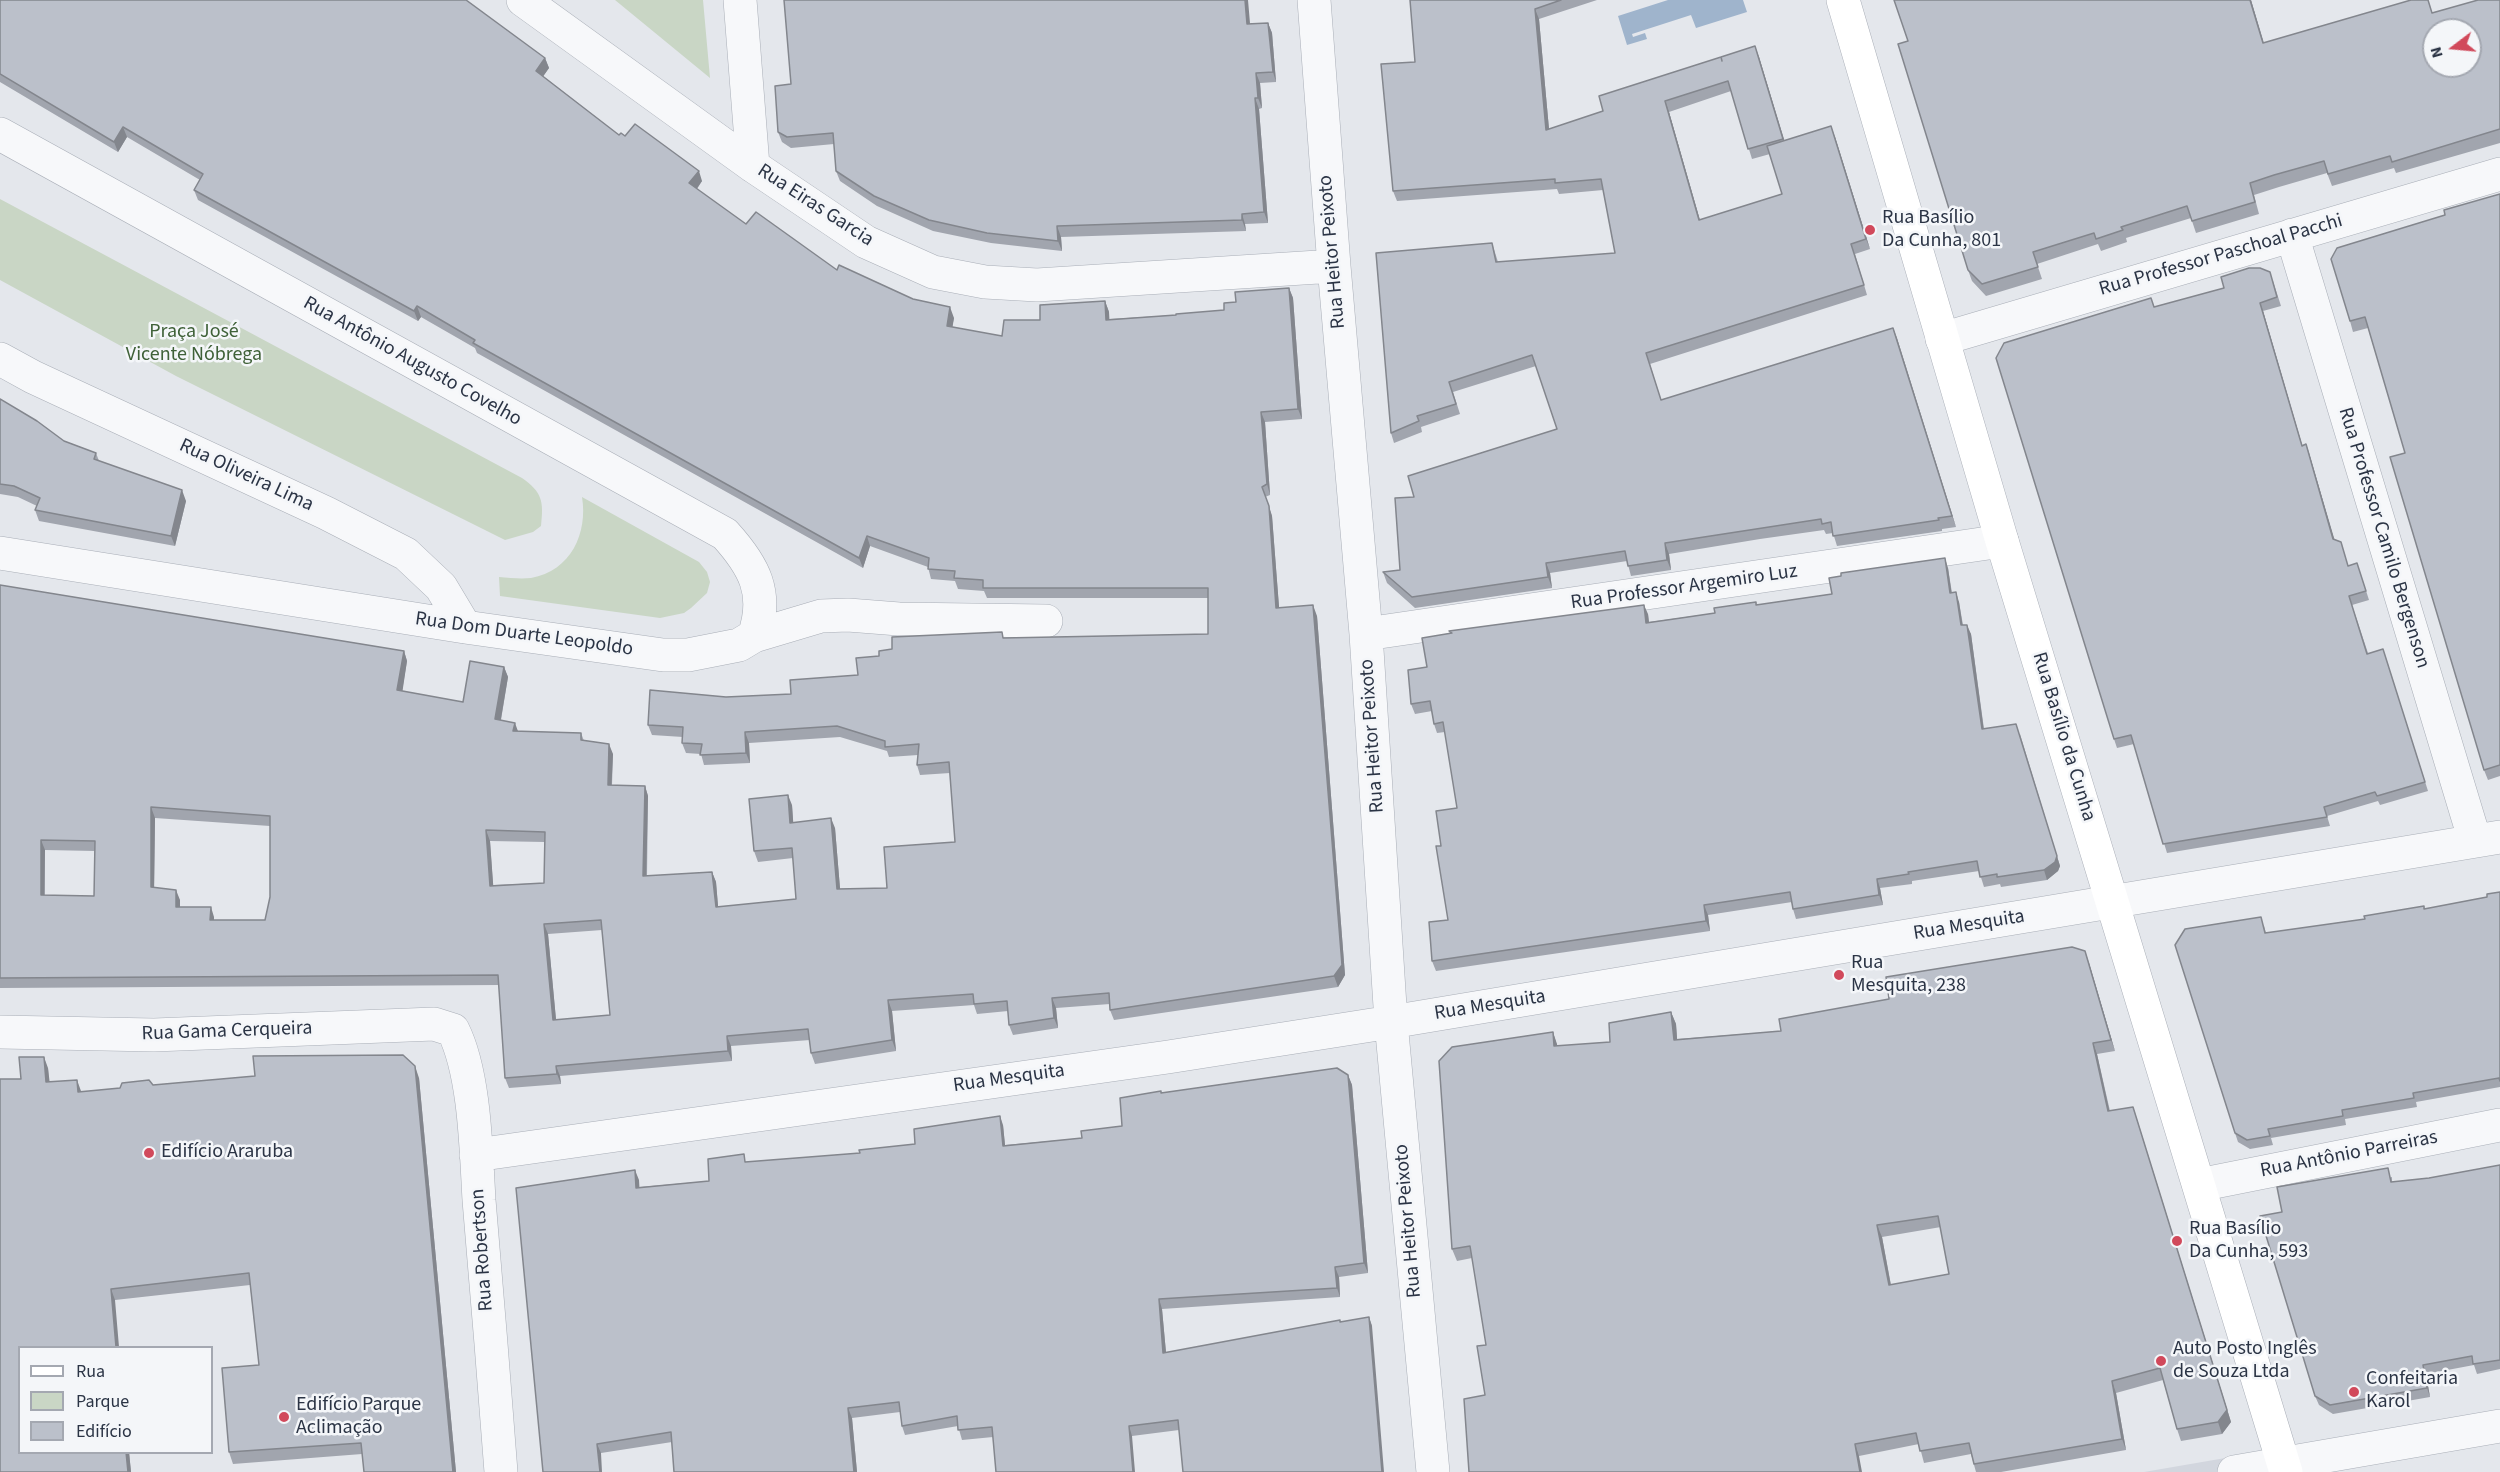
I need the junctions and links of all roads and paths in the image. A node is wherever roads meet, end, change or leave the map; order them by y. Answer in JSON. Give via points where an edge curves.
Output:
{"nodes":[{"id":1,"x":523,"y":0,"type":"edge"},
{"id":2,"x":740,"y":0,"type":"edge"},
{"id":3,"x":1314,"y":0,"type":"edge"},
{"id":4,"x":1843,"y":0,"type":"edge"},
{"id":5,"x":0,"y":134,"type":"edge"},
{"id":6,"x":753,"y":166,"type":"junction"},
{"id":7,"x":2500,"y":174,"type":"edge"},
{"id":8,"x":2292,"y":235,"type":"junction"},
{"id":9,"x":1334,"y":266,"type":"junction"},
{"id":10,"x":1942,"y":339,"type":"junction"},
{"id":11,"x":0,"y":359,"type":"edge"},
{"id":12,"x":2002,"y":541,"type":"junction"},
{"id":13,"x":0,"y":553,"type":"edge"},
{"id":14,"x":1046,"y":621,"type":"dead end"},
{"id":15,"x":465,"y":627,"type":"junction"},
{"id":16,"x":1366,"y":634,"type":"junction"},
{"id":17,"x":754,"y":636,"type":"junction"},
{"id":18,"x":2487,"y":839,"type":"edge"},
{"id":19,"x":2114,"y":902,"type":"junction"},
{"id":20,"x":1391,"y":1022,"type":"junction"},
{"id":21,"x":453,"y":1030,"type":"joint"},
{"id":22,"x":0,"y":1032,"type":"edge"},
{"id":23,"x":2500,"y":1125,"type":"edge"},
{"id":24,"x":476,"y":1155,"type":"junction"},
{"id":25,"x":2199,"y":1185,"type":"junction"},
{"id":26,"x":2500,"y":1426,"type":"edge"},
{"id":27,"x":2285,"y":1468,"type":"edge"},
{"id":28,"x":501,"y":1472,"type":"edge"},
{"id":29,"x":1432,"y":1472,"type":"edge"},
{"id":30,"x":2234,"y":1472,"type":"edge"}],
"edges":[{"from":1,"to":6,"type":"street","name":"Rua Eiras Garcia"},
{"from":2,"to":6,"type":"street"},
{"from":3,"to":9,"type":"street","name":"Rua Heitor Peixoto"},
{"from":4,"to":10,"type":"street","name":"Rua Basílio da Cunha"},
{"from":5,"to":17,"type":"street","name":"Rua Antônio Augusto Covelho","via":[[725,534],[741,552],[761,595],[760,619]]},
{"from":6,"to":9,"type":"street","name":"Rua Eiras Garcia","via":[[866,242],[933,272],[984,282],[1037,285]]},
{"from":7,"to":8,"type":"street","name":"Rua Professor Paschoal Pacchi"},
{"from":8,"to":10,"type":"street","name":"Rua Professor Paschoal Pacchi"},
{"from":8,"to":18,"type":"street","name":"Rua Professor Camilo Bergenson"},
{"from":9,"to":16,"type":"street","name":"Rua Heitor Peixoto"},
{"from":10,"to":12,"type":"street","name":"Rua Basílio da Cunha"},
{"from":11,"to":15,"type":"street","name":"Rua Oliveira Lima","via":[[406,554],[441,586]]},
{"from":12,"to":16,"type":"street","name":"Rua Professor Argemiro Luz"},
{"from":12,"to":19,"type":"street","name":"Rua Basílio da Cunha"},
{"from":13,"to":15,"type":"street","name":"Rua Dom Duarte Leopoldo"},
{"from":14,"to":17,"type":"street","name":"Rua Dom Duarte Leopoldo","via":[[821,616]]},
{"from":15,"to":17,"type":"street","name":"Rua Dom Duarte Leopoldo","via":[[663,655],[717,650],[739,645]]},
{"from":16,"to":20,"type":"street","name":"Rua Heitor Peixoto"},
{"from":18,"to":19,"type":"street","name":"Rua Mesquita"},
{"from":19,"to":20,"type":"street","name":"Rua Mesquita"},
{"from":19,"to":25,"type":"street","name":"Rua Basílio da Cunha"},
{"from":20,"to":24,"type":"street","name":"Rua Mesquita"},
{"from":20,"to":29,"type":"street","name":"Rua Heitor Peixoto"},
{"from":21,"to":22,"type":"street","name":"Rua Gama Cerqueira","via":[[434,1024],[154,1035]]},
{"from":21,"to":24,"type":"street","name":"Rua Robertson","via":[[462,1048]]},
{"from":23,"to":25,"type":"street","name":"Rua Antônio Parreiras"},
{"from":24,"to":28,"type":"street","name":"Rua Robertson"},
{"from":25,"to":27,"type":"street","name":"Rua Basílio da Cunha"},
{"from":26,"to":27,"type":"street"},
{"from":27,"to":30,"type":"street"}]}
